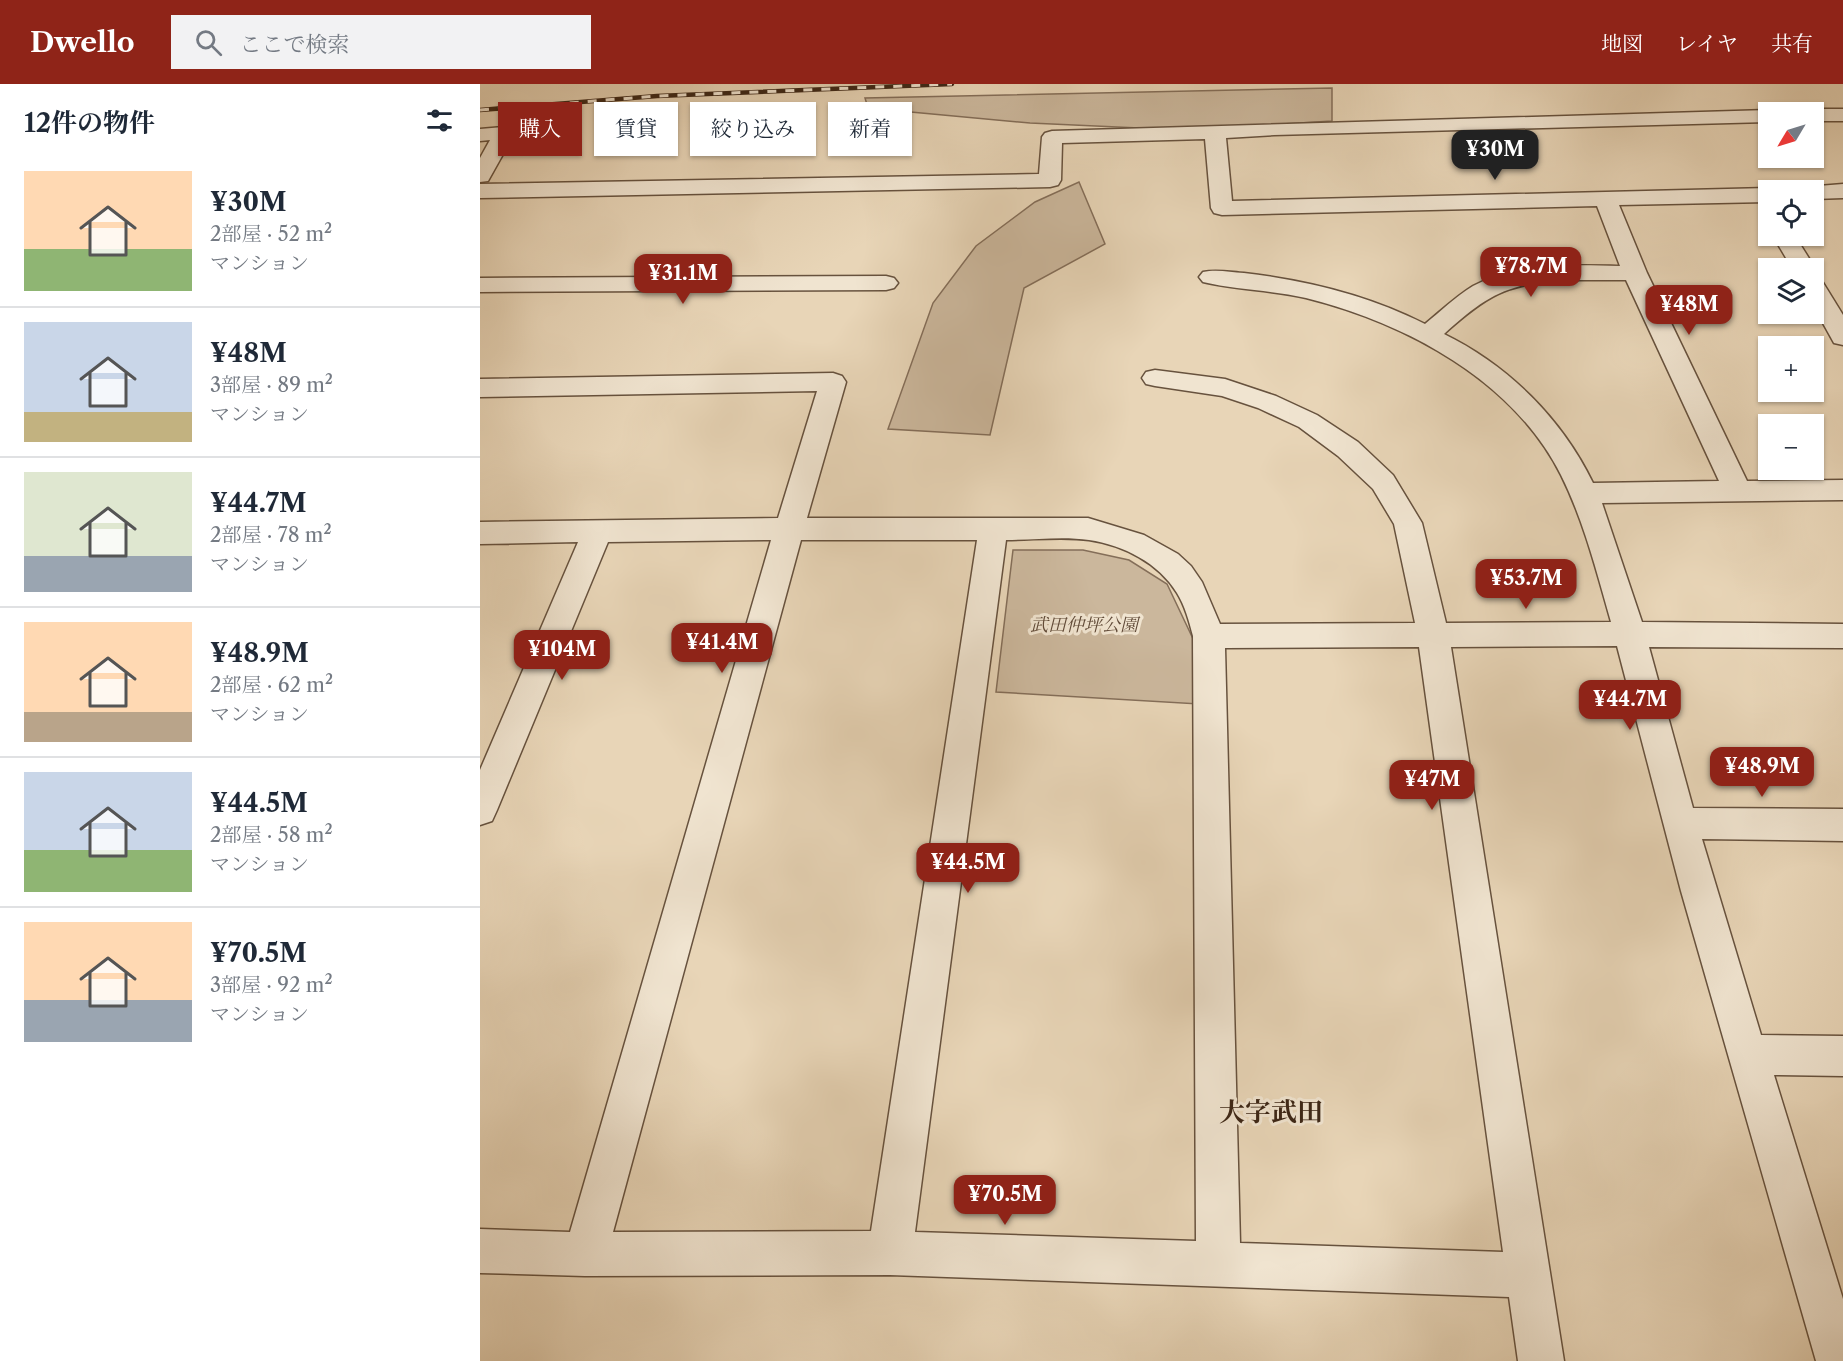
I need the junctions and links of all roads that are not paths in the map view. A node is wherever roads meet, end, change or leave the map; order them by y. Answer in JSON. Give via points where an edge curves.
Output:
{"nodes":[{"id":1,"x":1824,"y":115,"type":"edge"},
{"id":2,"x":1843,"y":115,"type":"edge"},
{"id":3,"x":1758,"y":116,"type":"edge"},
{"id":4,"x":1215,"y":133,"type":"junction"},
{"id":5,"x":480,"y":135,"type":"edge"},
{"id":6,"x":480,"y":176,"type":"edge"},
{"id":7,"x":480,"y":191,"type":"edge"},
{"id":8,"x":1843,"y":191,"type":"edge"},
{"id":9,"x":1824,"y":192,"type":"edge"},
{"id":10,"x":1605,"y":199,"type":"junction"},
{"id":11,"x":1758,"y":200,"type":"edge"},
{"id":12,"x":1635,"y":273,"type":"junction"},
{"id":13,"x":1211,"y":277,"type":"dead end"},
{"id":14,"x":886,"y":283,"type":"dead end"},
{"id":15,"x":480,"y":285,"type":"edge"},
{"id":16,"x":1824,"y":304,"type":"edge"},
{"id":17,"x":1430,"y":333,"type":"junction"},
{"id":18,"x":1843,"y":337,"type":"edge"},
{"id":19,"x":1155,"y":378,"type":"dead end"},
{"id":20,"x":480,"y":388,"type":"edge"},
{"id":21,"x":1737,"y":489,"type":"junction"},
{"id":22,"x":1843,"y":490,"type":"edge"},
{"id":23,"x":1586,"y":493,"type":"junction"},
{"id":24,"x":993,"y":528,"type":"junction"},
{"id":25,"x":789,"y":529,"type":"junction"},
{"id":26,"x":480,"y":533,"type":"edge"},
{"id":27,"x":597,"y":533,"type":"junction"},
{"id":28,"x":1433,"y":634,"type":"junction"},
{"id":29,"x":1631,"y":634,"type":"junction"},
{"id":30,"x":1209,"y":636,"type":"junction"},
{"id":31,"x":1843,"y":636,"type":"edge"},
{"id":32,"x":480,"y":810,"type":"edge"},
{"id":33,"x":1680,"y":824,"type":"junction"},
{"id":34,"x":1843,"y":825,"type":"edge"},
{"id":35,"x":1749,"y":1055,"type":"junction"},
{"id":36,"x":1843,"y":1056,"type":"edge"},
{"id":37,"x":480,"y":1251,"type":"edge"},
{"id":38,"x":890,"y":1253,"type":"junction"},
{"id":39,"x":585,"y":1254,"type":"junction"},
{"id":40,"x":1218,"y":1263,"type":"junction"},
{"id":41,"x":1527,"y":1275,"type":"junction"},
{"id":42,"x":1541,"y":1361,"type":"edge"},
{"id":43,"x":1839,"y":1361,"type":"edge"}],
"edges":[{"from":1,"to":2,"type":"street"},
{"from":3,"to":4,"type":"street"},
{"from":4,"to":7,"type":"street","via":[[1052,137],[1050,180]]},
{"from":4,"to":10,"type":"street","via":[[1222,208]]},
{"from":5,"to":6,"type":"street","via":[[503,133]]},
{"from":8,"to":9,"type":"street"},
{"from":10,"to":11,"type":"street"},
{"from":10,"to":12,"type":"street"},
{"from":12,"to":17,"type":"street","via":[[1562,273],[1493,285]]},
{"from":12,"to":21,"type":"street"},
{"from":13,"to":17,"type":"street","via":[[1290,286],[1339,299]]},
{"from":14,"to":15,"type":"street"},
{"from":16,"to":18,"type":"street"},
{"from":17,"to":23,"type":"street","via":[[1507,388],[1556,442]]},
{"from":19,"to":28,"type":"street","via":[[1225,388],[1267,402],[1308,421],[1348,449],[1383,482],[1408,523]]},
{"from":20,"to":25,"type":"street","via":[[833,382]]},
{"from":21,"to":22,"type":"street"},
{"from":21,"to":23,"type":"street"},
{"from":23,"to":29,"type":"street"},
{"from":24,"to":25,"type":"street"},
{"from":24,"to":30,"type":"street","via":[[1088,529],[1128,539],[1162,557],[1187,580],[1201,606]]},
{"from":24,"to":38,"type":"street"},
{"from":25,"to":27,"type":"street"},
{"from":25,"to":39,"type":"street"},
{"from":26,"to":27,"type":"street"},
{"from":27,"to":32,"type":"street"},
{"from":28,"to":29,"type":"street"},
{"from":28,"to":30,"type":"street"},
{"from":28,"to":41,"type":"street"},
{"from":29,"to":31,"type":"street"},
{"from":29,"to":33,"type":"street"},
{"from":30,"to":40,"type":"street"},
{"from":33,"to":34,"type":"street"},
{"from":33,"to":35,"type":"street"},
{"from":35,"to":36,"type":"street"},
{"from":35,"to":43,"type":"street"},
{"from":37,"to":39,"type":"street"},
{"from":38,"to":39,"type":"street"},
{"from":38,"to":40,"type":"street"},
{"from":40,"to":41,"type":"street"},
{"from":41,"to":42,"type":"street"}]}
